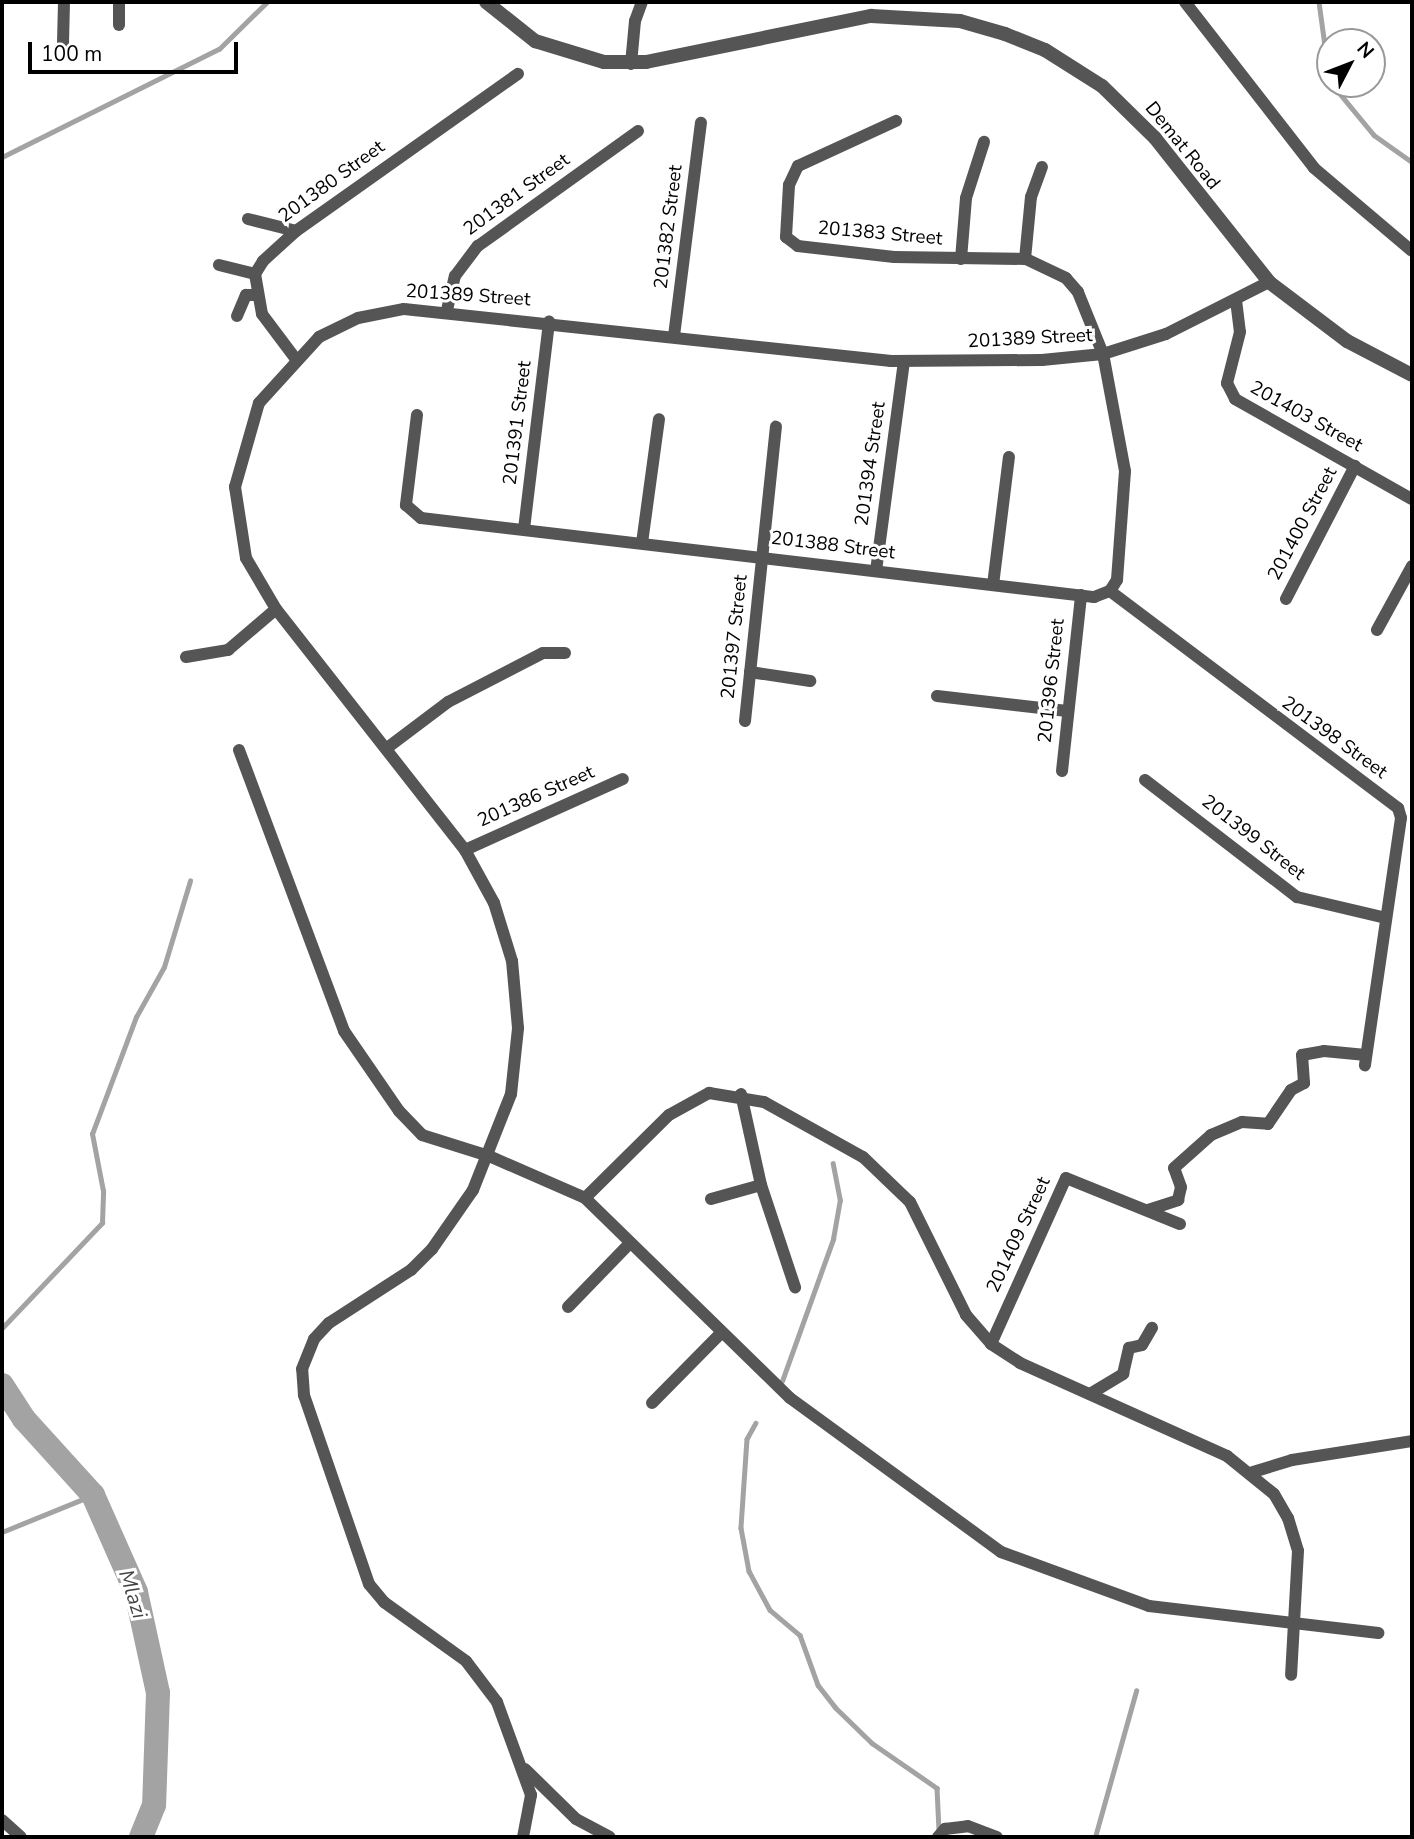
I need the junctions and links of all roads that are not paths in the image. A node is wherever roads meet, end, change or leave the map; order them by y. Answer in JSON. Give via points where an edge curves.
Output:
{"nodes":[{"id":1,"x":64,"y":2,"type":"edge"},
{"id":2,"x":119,"y":2,"type":"edge"},
{"id":3,"x":486,"y":2,"type":"edge"},
{"id":4,"x":642,"y":2,"type":"edge"},
{"id":5,"x":1185,"y":2,"type":"edge"},
{"id":6,"x":119,"y":25,"type":"dead end"},
{"id":7,"x":63,"y":43,"type":"dead end"},
{"id":8,"x":631,"y":64,"type":"junction"},
{"id":9,"x":518,"y":74,"type":"dead end"},
{"id":10,"x":896,"y":121,"type":"dead end"},
{"id":11,"x":701,"y":123,"type":"dead end"},
{"id":12,"x":638,"y":131,"type":"dead end"},
{"id":13,"x":984,"y":142,"type":"dead end"},
{"id":14,"x":1042,"y":167,"type":"dead end"},
{"id":15,"x":248,"y":219,"type":"dead end"},
{"id":16,"x":296,"y":231,"type":"junction"},
{"id":17,"x":1412,"y":250,"type":"edge"},
{"id":18,"x":961,"y":259,"type":"junction"},
{"id":19,"x":1025,"y":259,"type":"junction"},
{"id":20,"x":219,"y":265,"type":"dead end"},
{"id":21,"x":255,"y":274,"type":"junction"},
{"id":22,"x":1269,"y":282,"type":"junction"},
{"id":23,"x":256,"y":295,"type":"junction"},
{"id":24,"x":1237,"y":300,"type":"junction"},
{"id":25,"x":447,"y":310,"type":"junction"},
{"id":26,"x":237,"y":316,"type":"dead end"},
{"id":27,"x":550,"y":322,"type":"junction"},
{"id":28,"x":674,"y":336,"type":"junction"},
{"id":29,"x":1102,"y":354,"type":"junction"},
{"id":30,"x":295,"y":358,"type":"junction"},
{"id":31,"x":904,"y":362,"type":"junction"},
{"id":32,"x":1412,"y":375,"type":"edge"},
{"id":33,"x":416,"y":415,"type":"dead end"},
{"id":34,"x":659,"y":419,"type":"dead end"},
{"id":35,"x":776,"y":427,"type":"dead end"},
{"id":36,"x":1009,"y":457,"type":"dead end"},
{"id":37,"x":1355,"y":467,"type":"junction"},
{"id":38,"x":1412,"y":499,"type":"edge"},
{"id":39,"x":524,"y":529,"type":"junction"},
{"id":40,"x":642,"y":543,"type":"junction"},
{"id":41,"x":760,"y":557,"type":"junction"},
{"id":42,"x":1412,"y":566,"type":"edge"},
{"id":43,"x":876,"y":571,"type":"junction"},
{"id":44,"x":993,"y":585,"type":"junction"},
{"id":45,"x":1110,"y":591,"type":"junction"},
{"id":46,"x":1081,"y":595,"type":"junction"},
{"id":47,"x":1286,"y":599,"type":"dead end"},
{"id":48,"x":276,"y":609,"type":"junction"},
{"id":49,"x":1377,"y":630,"type":"dead end"},
{"id":50,"x":565,"y":653,"type":"dead end"},
{"id":51,"x":186,"y":657,"type":"dead end"},
{"id":52,"x":750,"y":672,"type":"junction"},
{"id":53,"x":810,"y":681,"type":"dead end"},
{"id":54,"x":937,"y":696,"type":"dead end"},
{"id":55,"x":1067,"y":711,"type":"junction"},
{"id":56,"x":745,"y":721,"type":"dead end"},
{"id":57,"x":387,"y":748,"type":"junction"},
{"id":58,"x":239,"y":750,"type":"dead end"},
{"id":59,"x":1062,"y":771,"type":"dead end"},
{"id":60,"x":623,"y":779,"type":"dead end"},
{"id":61,"x":1145,"y":780,"type":"dead end"},
{"id":62,"x":465,"y":850,"type":"junction"},
{"id":63,"x":1386,"y":918,"type":"junction"},
{"id":64,"x":741,"y":1094,"type":"junction"},
{"id":65,"x":489,"y":1156,"type":"junction"},
{"id":66,"x":761,"y":1185,"type":"junction"},
{"id":67,"x":585,"y":1198,"type":"junction"},
{"id":68,"x":711,"y":1199,"type":"dead end"},
{"id":69,"x":1148,"y":1210,"type":"junction"},
{"id":70,"x":1180,"y":1224,"type":"dead end"},
{"id":71,"x":630,"y":1243,"type":"junction"},
{"id":72,"x":795,"y":1287,"type":"dead end"},
{"id":73,"x":568,"y":1307,"type":"dead end"},
{"id":74,"x":1152,"y":1328,"type":"dead end"},
{"id":75,"x":721,"y":1333,"type":"junction"},
{"id":76,"x":991,"y":1344,"type":"junction"},
{"id":77,"x":1090,"y":1394,"type":"junction"},
{"id":78,"x":652,"y":1403,"type":"dead end"},
{"id":79,"x":1412,"y":1441,"type":"edge"},
{"id":80,"x":1252,"y":1472,"type":"junction"},
{"id":81,"x":1297,"y":1622,"type":"junction"},
{"id":82,"x":1378,"y":1633,"type":"dead end"},
{"id":83,"x":1291,"y":1675,"type":"dead end"},
{"id":84,"x":523,"y":1766,"type":"junction"},
{"id":85,"x":2,"y":1821,"type":"edge"},
{"id":86,"x":21,"y":1837,"type":"edge"},
{"id":87,"x":523,"y":1837,"type":"edge"},
{"id":88,"x":610,"y":1837,"type":"edge"},
{"id":89,"x":938,"y":1837,"type":"edge"},
{"id":90,"x":998,"y":1837,"type":"edge"}],
"edges":[{"from":1,"to":7,"type":"street"},
{"from":2,"to":6,"type":"street"},
{"from":3,"to":8,"type":"street","name":"Demat Road","via":[[512,27],[555,51],[587,61]]},
{"from":4,"to":8,"type":"street","via":[[635,21]]},
{"from":5,"to":17,"type":"street","via":[[1314,168]]},
{"from":8,"to":22,"type":"street","name":"Demat Road","via":[[871,16],[960,21],[1005,34],[1081,70],[1135,117]]},
{"from":9,"to":16,"type":"street","name":"201380 Street"},
{"from":10,"to":18,"type":"street","name":"201383 Street","via":[[798,166],[789,185],[786,237],[797,246]]},
{"from":11,"to":28,"type":"street","name":"201382 Street"},
{"from":12,"to":25,"type":"street","name":"201381 Street","via":[[478,246],[455,276]]},
{"from":13,"to":18,"type":"street","via":[[964,208]]},
{"from":14,"to":19,"type":"street","via":[[1031,197]]},
{"from":15,"to":16,"type":"street"},
{"from":16,"to":21,"type":"street","name":"201380 Street"},
{"from":18,"to":19,"type":"street","name":"201383 Street"},
{"from":19,"to":29,"type":"street","name":"201383 Street","via":[[1051,267],[1078,292]]},
{"from":20,"to":21,"type":"street"},
{"from":21,"to":23,"type":"street"},
{"from":22,"to":24,"type":"street","name":"201389 Street"},
{"from":22,"to":32,"type":"street","name":"Demat Road","via":[[1347,341]]},
{"from":23,"to":26,"type":"street","via":[[246,295]]},
{"from":23,"to":30,"type":"street","via":[[275,335]]},
{"from":24,"to":29,"type":"street","name":"201389 Street","via":[[1186,327]]},
{"from":24,"to":37,"type":"street","name":"201403 Street","via":[[1240,332],[1227,383],[1235,399]]},
{"from":25,"to":27,"type":"street","name":"201389 Street"},
{"from":25,"to":30,"type":"street","name":"201389 Street","via":[[404,309],[358,318],[319,337]]},
{"from":27,"to":28,"type":"street","name":"201389 Street"},
{"from":27,"to":39,"type":"street","name":"201391 Street"},
{"from":28,"to":31,"type":"street","name":"201389 Street"},
{"from":29,"to":31,"type":"street","name":"201389 Street"},
{"from":29,"to":45,"type":"street","via":[[1125,471],[1117,580]]},
{"from":30,"to":48,"type":"street","name":"201389 Street","via":[[259,403],[235,486],[246,558]]},
{"from":31,"to":43,"type":"street","name":"201394 Street"},
{"from":33,"to":39,"type":"street","name":"201388 Street","via":[[407,510],[421,518]]},
{"from":34,"to":40,"type":"street"},
{"from":35,"to":41,"type":"street","name":"201397 Street"},
{"from":36,"to":44,"type":"street"},
{"from":37,"to":38,"type":"street","name":"201403 Street"},
{"from":37,"to":47,"type":"street","name":"201400 Street"},
{"from":39,"to":40,"type":"street","name":"201388 Street"},
{"from":40,"to":41,"type":"street","name":"201388 Street"},
{"from":41,"to":43,"type":"street","name":"201388 Street"},
{"from":41,"to":52,"type":"street","name":"201397 Street"},
{"from":42,"to":49,"type":"street"},
{"from":43,"to":44,"type":"street","name":"201388 Street"},
{"from":44,"to":46,"type":"street","name":"201388 Street"},
{"from":45,"to":46,"type":"street","name":"201388 Street"},
{"from":45,"to":63,"type":"street","name":"201398 Street","via":[[1398,808],[1401,818]]},
{"from":46,"to":55,"type":"street","name":"201396 Street"},
{"from":48,"to":51,"type":"street","via":[[228,650]]},
{"from":48,"to":57,"type":"street","name":"201389 Street"},
{"from":50,"to":57,"type":"street","via":[[543,653],[449,702]]},
{"from":52,"to":53,"type":"street"},
{"from":52,"to":56,"type":"street","name":"201397 Street"},
{"from":54,"to":55,"type":"street"},
{"from":55,"to":59,"type":"street","name":"201396 Street"},
{"from":57,"to":62,"type":"street","name":"201389 Street"},
{"from":58,"to":65,"type":"street","via":[[350,1041],[422,1135]]},
{"from":60,"to":62,"type":"street","name":"201386 Street"},
{"from":61,"to":63,"type":"street","name":"201399 Street","via":[[1297,897]]},
{"from":62,"to":65,"type":"street","name":"201389 Street","via":[[505,934],[517,997],[511,1094]]},
{"from":63,"to":69,"type":"street","name":"201398 Street","via":[[1366,1060],[1324,1051],[1302,1055],[1304,1083],[1291,1090],[1268,1124],[1242,1122],[1211,1135],[1174,1168],[1181,1187],[1178,1200]]},
{"from":64,"to":66,"type":"street"},
{"from":64,"to":67,"type":"street","via":[[709,1093],[679,1107]]},
{"from":64,"to":76,"type":"street","via":[[863,1157],[897,1184],[966,1315]]},
{"from":65,"to":67,"type":"street"},
{"from":65,"to":84,"type":"street","name":"201389 Street","via":[[432,1249],[314,1339],[302,1369],[304,1395],[369,1584],[486,1682]]},
{"from":66,"to":68,"type":"street"},
{"from":66,"to":72,"type":"street"},
{"from":67,"to":71,"type":"street"},
{"from":69,"to":70,"type":"street","name":"201409 Street"},
{"from":69,"to":76,"type":"street","name":"201409 Street","via":[[1066,1178]]},
{"from":71,"to":73,"type":"street"},
{"from":71,"to":75,"type":"street"},
{"from":74,"to":77,"type":"street","via":[[1142,1345],[1129,1348],[1122,1374]]},
{"from":75,"to":78,"type":"street"},
{"from":75,"to":81,"type":"street","via":[[790,1398],[1001,1552],[1149,1606]]},
{"from":76,"to":77,"type":"street","via":[[1020,1363]]},
{"from":77,"to":80,"type":"street"},
{"from":79,"to":80,"type":"street","via":[[1292,1460]]},
{"from":80,"to":81,"type":"street","via":[[1281,1504],[1294,1536]]},
{"from":81,"to":82,"type":"street"},
{"from":81,"to":83,"type":"street"},
{"from":84,"to":87,"type":"street","via":[[532,1802]]},
{"from":84,"to":88,"type":"street","via":[[576,1819]]},
{"from":85,"to":86,"type":"street"},
{"from":89,"to":90,"type":"street","via":[[945,1829],[968,1826]]}]}
